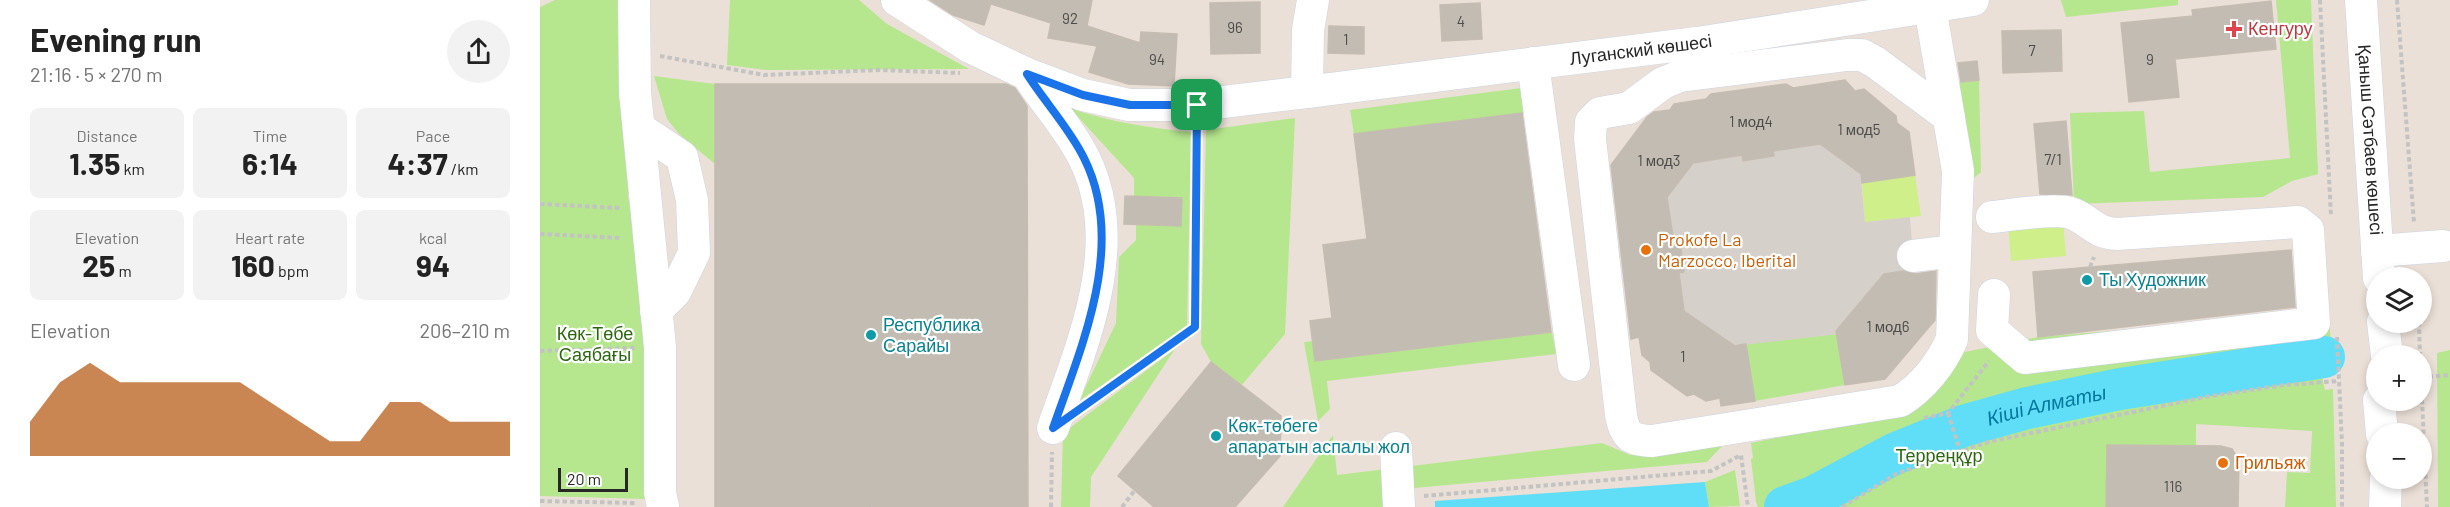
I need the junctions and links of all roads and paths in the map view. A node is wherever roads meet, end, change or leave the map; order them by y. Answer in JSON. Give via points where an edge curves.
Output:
{"nodes":[{"id":1,"x":634,"y":0,"type":"edge"},
{"id":2,"x":897,"y":0,"type":"edge"},
{"id":3,"x":1313,"y":0,"type":"edge"},
{"id":4,"x":1973,"y":0,"type":"edge"},
{"id":5,"x":2320,"y":0,"type":"edge"},
{"id":6,"x":2361,"y":0,"type":"edge"},
{"id":7,"x":2397,"y":0,"type":"edge"},
{"id":8,"x":1930,"y":7,"type":"junction"},
{"id":9,"x":636,"y":51,"type":"junction"},
{"id":10,"x":1533,"y":63,"type":"junction"},
{"id":11,"x":960,"y":73,"type":"dead end"},
{"id":12,"x":1027,"y":74,"type":"junction"},
{"id":13,"x":1307,"y":92,"type":"junction"},
{"id":14,"x":1197,"y":105,"type":"junction"},
{"id":15,"x":1949,"y":117,"type":"junction"},
{"id":16,"x":639,"y":128,"type":"junction"},
{"id":17,"x":540,"y":204,"type":"edge"},
{"id":18,"x":1992,"y":217,"type":"dead end"},
{"id":19,"x":2331,"y":223,"type":"dead end"},
{"id":20,"x":648,"y":224,"type":"junction"},
{"id":21,"x":540,"y":234,"type":"edge"},
{"id":22,"x":2429,"y":247,"type":"joint"},
{"id":23,"x":1955,"y":251,"type":"junction"},
{"id":24,"x":1913,"y":256,"type":"dead end"},
{"id":25,"x":2378,"y":264,"type":"edge"},
{"id":26,"x":1994,"y":295,"type":"dead end"},
{"id":27,"x":656,"y":311,"type":"junction"},
{"id":28,"x":2336,"y":328,"type":"dead end"},
{"id":29,"x":2004,"y":340,"type":"junction"},
{"id":30,"x":660,"y":347,"type":"junction"},
{"id":31,"x":540,"y":351,"type":"edge"},
{"id":32,"x":1574,"y":365,"type":"dead end"},
{"id":33,"x":2432,"y":376,"type":"edge"},
{"id":34,"x":2450,"y":376,"type":"edge"},
{"id":35,"x":2339,"y":381,"type":"junction"},
{"id":36,"x":1091,"y":401,"type":"dead end"},
{"id":37,"x":2423,"y":411,"type":"edge"},
{"id":38,"x":1053,"y":428,"type":"joint"},
{"id":39,"x":1396,"y":448,"type":"dead end"},
{"id":40,"x":1960,"y":452,"type":"junction"},
{"id":41,"x":2386,"y":489,"type":"edge"},
{"id":42,"x":1135,"y":490,"type":"dead end"},
{"id":43,"x":540,"y":501,"type":"edge"},
{"id":44,"x":1409,"y":504,"type":"edge"},
{"id":45,"x":653,"y":505,"type":"edge"},
{"id":46,"x":1051,"y":507,"type":"edge"},
{"id":47,"x":1122,"y":507,"type":"edge"},
{"id":48,"x":1748,"y":507,"type":"edge"},
{"id":49,"x":1842,"y":507,"type":"edge"},
{"id":50,"x":2342,"y":507,"type":"edge"},
{"id":51,"x":2385,"y":507,"type":"edge"},
{"id":52,"x":2427,"y":507,"type":"edge"}],
"edges":[{"from":1,"to":9,"type":"street"},
{"from":2,"to":12,"type":"street","name":"Луганский көшесі","via":[[970,47]]},
{"from":3,"to":13,"type":"street","via":[[1308,30]]},
{"from":4,"to":8,"type":"street","name":"Луганский көшесі"},
{"from":5,"to":19,"type":"path"},
{"from":6,"to":25,"type":"street","name":"Қаныш Сәтбаев көшесі"},
{"from":7,"to":22,"type":"path"},
{"from":8,"to":10,"type":"street","name":"Луганский көшесі","via":[[1697,43]]},
{"from":8,"to":15,"type":"street"},
{"from":9,"to":11,"type":"path","via":[[764,75],[879,70]]},
{"from":9,"to":16,"type":"street"},
{"from":10,"to":13,"type":"street","name":"Луганский көшесі"},
{"from":10,"to":32,"type":"street"},
{"from":12,"to":14,"type":"street","name":"Луганский көшесі","via":[[1083,95],[1130,105]]},
{"from":12,"to":38,"type":"street","via":[[1083,156],[1092,177],[1101,227],[1097,285],[1088,323]]},
{"from":13,"to":14,"type":"street","name":"Луганский көшесі"},
{"from":14,"to":36,"type":"path","via":[[1195,327]]},
{"from":15,"to":23,"type":"street","via":[[1958,171]]},
{"from":15,"to":23,"type":"street","via":[[1862,55],[1680,76],[1629,108],[1600,113],[1591,122],[1590,139],[1623,428],[1628,436],[1639,441],[1652,441],[1900,401],[1914,393],[1952,339]]},
{"from":16,"to":20,"type":"street"},
{"from":16,"to":27,"type":"street","via":[[682,157],[692,200],[694,253],[675,292]]},
{"from":17,"to":20,"type":"path"},
{"from":18,"to":29,"type":"street","via":[[2069,213],[2105,233],[2298,222],[2308,230],[2313,323],[2025,358]]},
{"from":20,"to":21,"type":"path"},
{"from":20,"to":27,"type":"street"},
{"from":22,"to":25,"type":"street"},
{"from":23,"to":24,"type":"street"},
{"from":26,"to":29,"type":"street","via":[[1992,330]]},
{"from":27,"to":30,"type":"street"},
{"from":28,"to":35,"type":"path"},
{"from":29,"to":40,"type":"path","via":[[1948,414]]},
{"from":30,"to":31,"type":"path"},
{"from":30,"to":45,"type":"street","via":[[660,492]]},
{"from":33,"to":34,"type":"path"},
{"from":35,"to":40,"type":"path","via":[[2205,397],[1988,442]]},
{"from":35,"to":50,"type":"path"},
{"from":37,"to":52,"type":"path"},
{"from":38,"to":46,"type":"path"},
{"from":39,"to":44,"type":"street"},
{"from":40,"to":49,"type":"path","via":[[1896,474]]},
{"from":41,"to":51,"type":"street"},
{"from":42,"to":47,"type":"path"},
{"from":43,"to":45,"type":"path"},
{"from":44,"to":48,"type":"path","via":[[1422,496],[1711,471],[1741,455]]}]}
